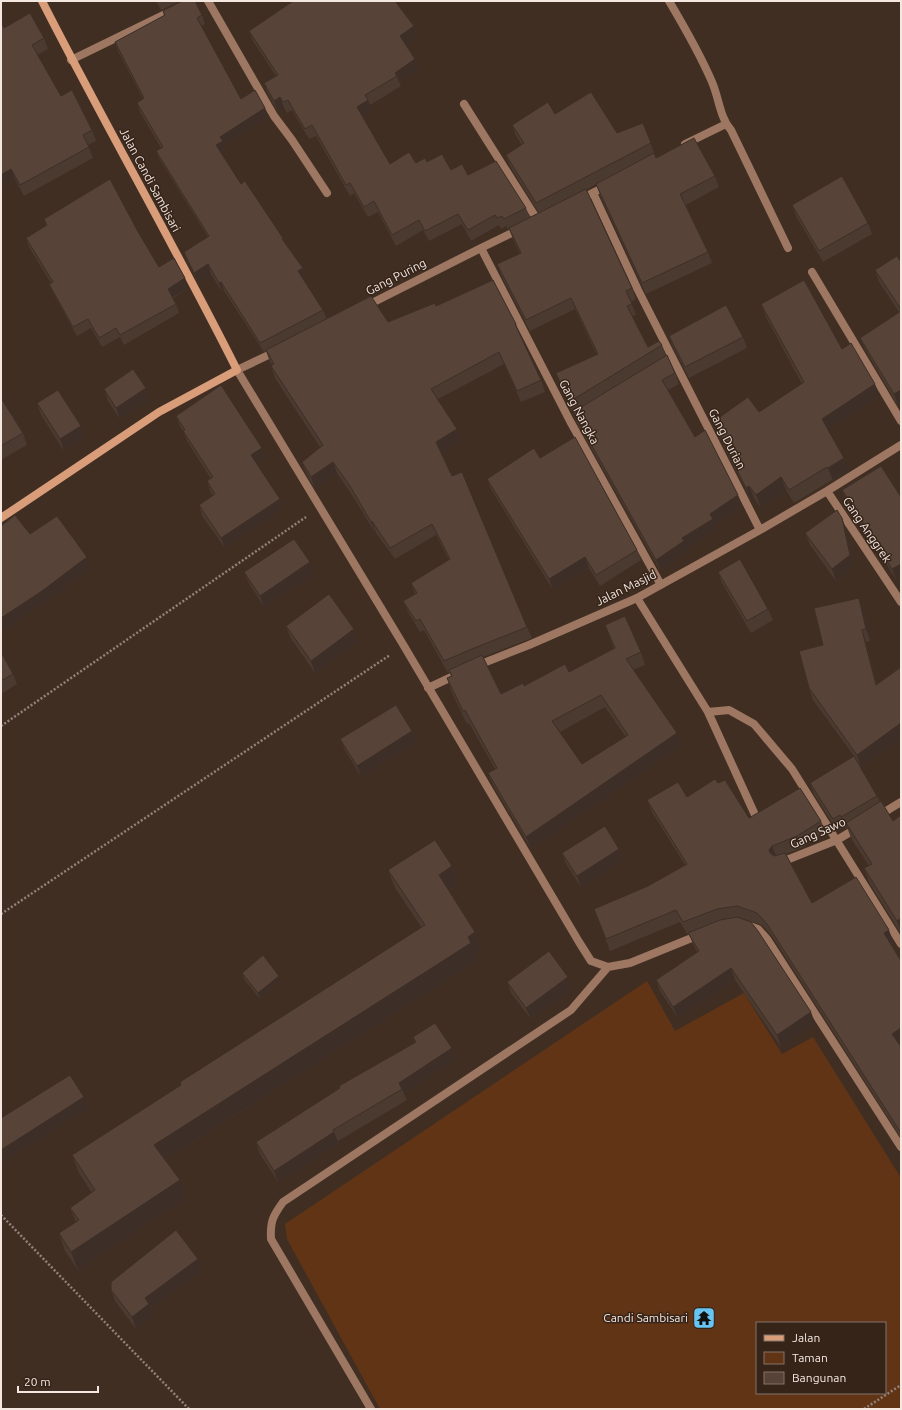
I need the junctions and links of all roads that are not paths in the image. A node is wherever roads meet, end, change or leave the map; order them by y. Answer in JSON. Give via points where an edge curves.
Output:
{"nodes":[{"id":1,"x":42,"y":1,"type":"edge"},
{"id":2,"x":192,"y":1,"type":"edge"},
{"id":3,"x":208,"y":1,"type":"edge"},
{"id":4,"x":669,"y":1,"type":"edge"},
{"id":5,"x":72,"y":60,"type":"junction"},
{"id":6,"x":464,"y":104,"type":"dead end"},
{"id":7,"x":726,"y":124,"type":"junction"},
{"id":8,"x":679,"y":147,"type":"edge"},
{"id":9,"x":612,"y":182,"type":"edge"},
{"id":10,"x":327,"y":193,"type":"dead end"},
{"id":11,"x":593,"y":193,"type":"junction"},
{"id":12,"x":572,"y":204,"type":"edge"},
{"id":13,"x":481,"y":248,"type":"junction"},
{"id":14,"x":788,"y":248,"type":"dead end"},
{"id":15,"x":812,"y":272,"type":"dead end"},
{"id":16,"x":359,"y":309,"type":"edge"},
{"id":17,"x":285,"y":347,"type":"edge"},
{"id":18,"x":237,"y":370,"type":"junction"},
{"id":19,"x":901,"y":421,"type":"edge"},
{"id":20,"x":901,"y":445,"type":"edge"},
{"id":21,"x":827,"y":492,"type":"junction"},
{"id":22,"x":1,"y":518,"type":"edge"},
{"id":23,"x":760,"y":530,"type":"junction"},
{"id":24,"x":661,"y":585,"type":"junction"},
{"id":25,"x":637,"y":598,"type":"junction"},
{"id":26,"x":901,"y":602,"type":"edge"},
{"id":27,"x":428,"y":688,"type":"junction"},
{"id":28,"x":708,"y":712,"type":"junction"},
{"id":29,"x":901,"y":802,"type":"edge"},
{"id":30,"x":756,"y":817,"type":"edge"},
{"id":31,"x":837,"y":840,"type":"junction"},
{"id":32,"x":779,"y":863,"type":"edge"},
{"id":33,"x":736,"y":924,"type":"edge"},
{"id":34,"x":709,"y":931,"type":"edge"},
{"id":35,"x":901,"y":944,"type":"edge"},
{"id":36,"x":608,"y":967,"type":"junction"},
{"id":37,"x":901,"y":1147,"type":"edge"},
{"id":38,"x":371,"y":1409,"type":"edge"}],
"edges":[{"from":1,"to":5,"type":"street","name":"Jalan Candi Sambisari"},
{"from":2,"to":5,"type":"street"},
{"from":3,"to":10,"type":"street","via":[[274,116]]},
{"from":4,"to":7,"type":"street","via":[[693,41],[713,84]]},
{"from":5,"to":18,"type":"street","name":"Jalan Candi Sambisari"},
{"from":6,"to":13,"type":"street","name":"Gang Puring","via":[[541,220]]},
{"from":7,"to":8,"type":"street"},
{"from":7,"to":14,"type":"street"},
{"from":9,"to":11,"type":"street"},
{"from":11,"to":12,"type":"street"},
{"from":11,"to":23,"type":"street","name":"Gang Durian","via":[[669,361]]},
{"from":13,"to":16,"type":"street","name":"Gang Puring"},
{"from":13,"to":24,"type":"street","name":"Gang Nangka"},
{"from":15,"to":19,"type":"street"},
{"from":17,"to":18,"type":"street"},
{"from":18,"to":22,"type":"street","via":[[159,412]]},
{"from":18,"to":27,"type":"street"},
{"from":20,"to":21,"type":"street","name":"Jalan Masjid"},
{"from":21,"to":23,"type":"street","name":"Jalan Masjid"},
{"from":21,"to":26,"type":"street","name":"Gang Anggrek"},
{"from":23,"to":24,"type":"street","name":"Jalan Masjid"},
{"from":24,"to":25,"type":"street","name":"Jalan Masjid"},
{"from":25,"to":27,"type":"street","name":"Jalan Masjid"},
{"from":25,"to":28,"type":"street"},
{"from":27,"to":36,"type":"street","via":[[579,942],[592,961]]},
{"from":28,"to":30,"type":"street"},
{"from":28,"to":31,"type":"street","via":[[729,710],[754,724],[792,769]]},
{"from":29,"to":31,"type":"street","name":"Gang Sawo"},
{"from":31,"to":32,"type":"street","name":"Gang Sawo"},
{"from":31,"to":35,"type":"street"},
{"from":33,"to":37,"type":"street","via":[[742,923],[758,928],[767,939]]},
{"from":34,"to":36,"type":"street","via":[[630,963]]},
{"from":36,"to":38,"type":"street","via":[[571,1010],[283,1202],[275,1213],[270,1226],[271,1239]]}]}
